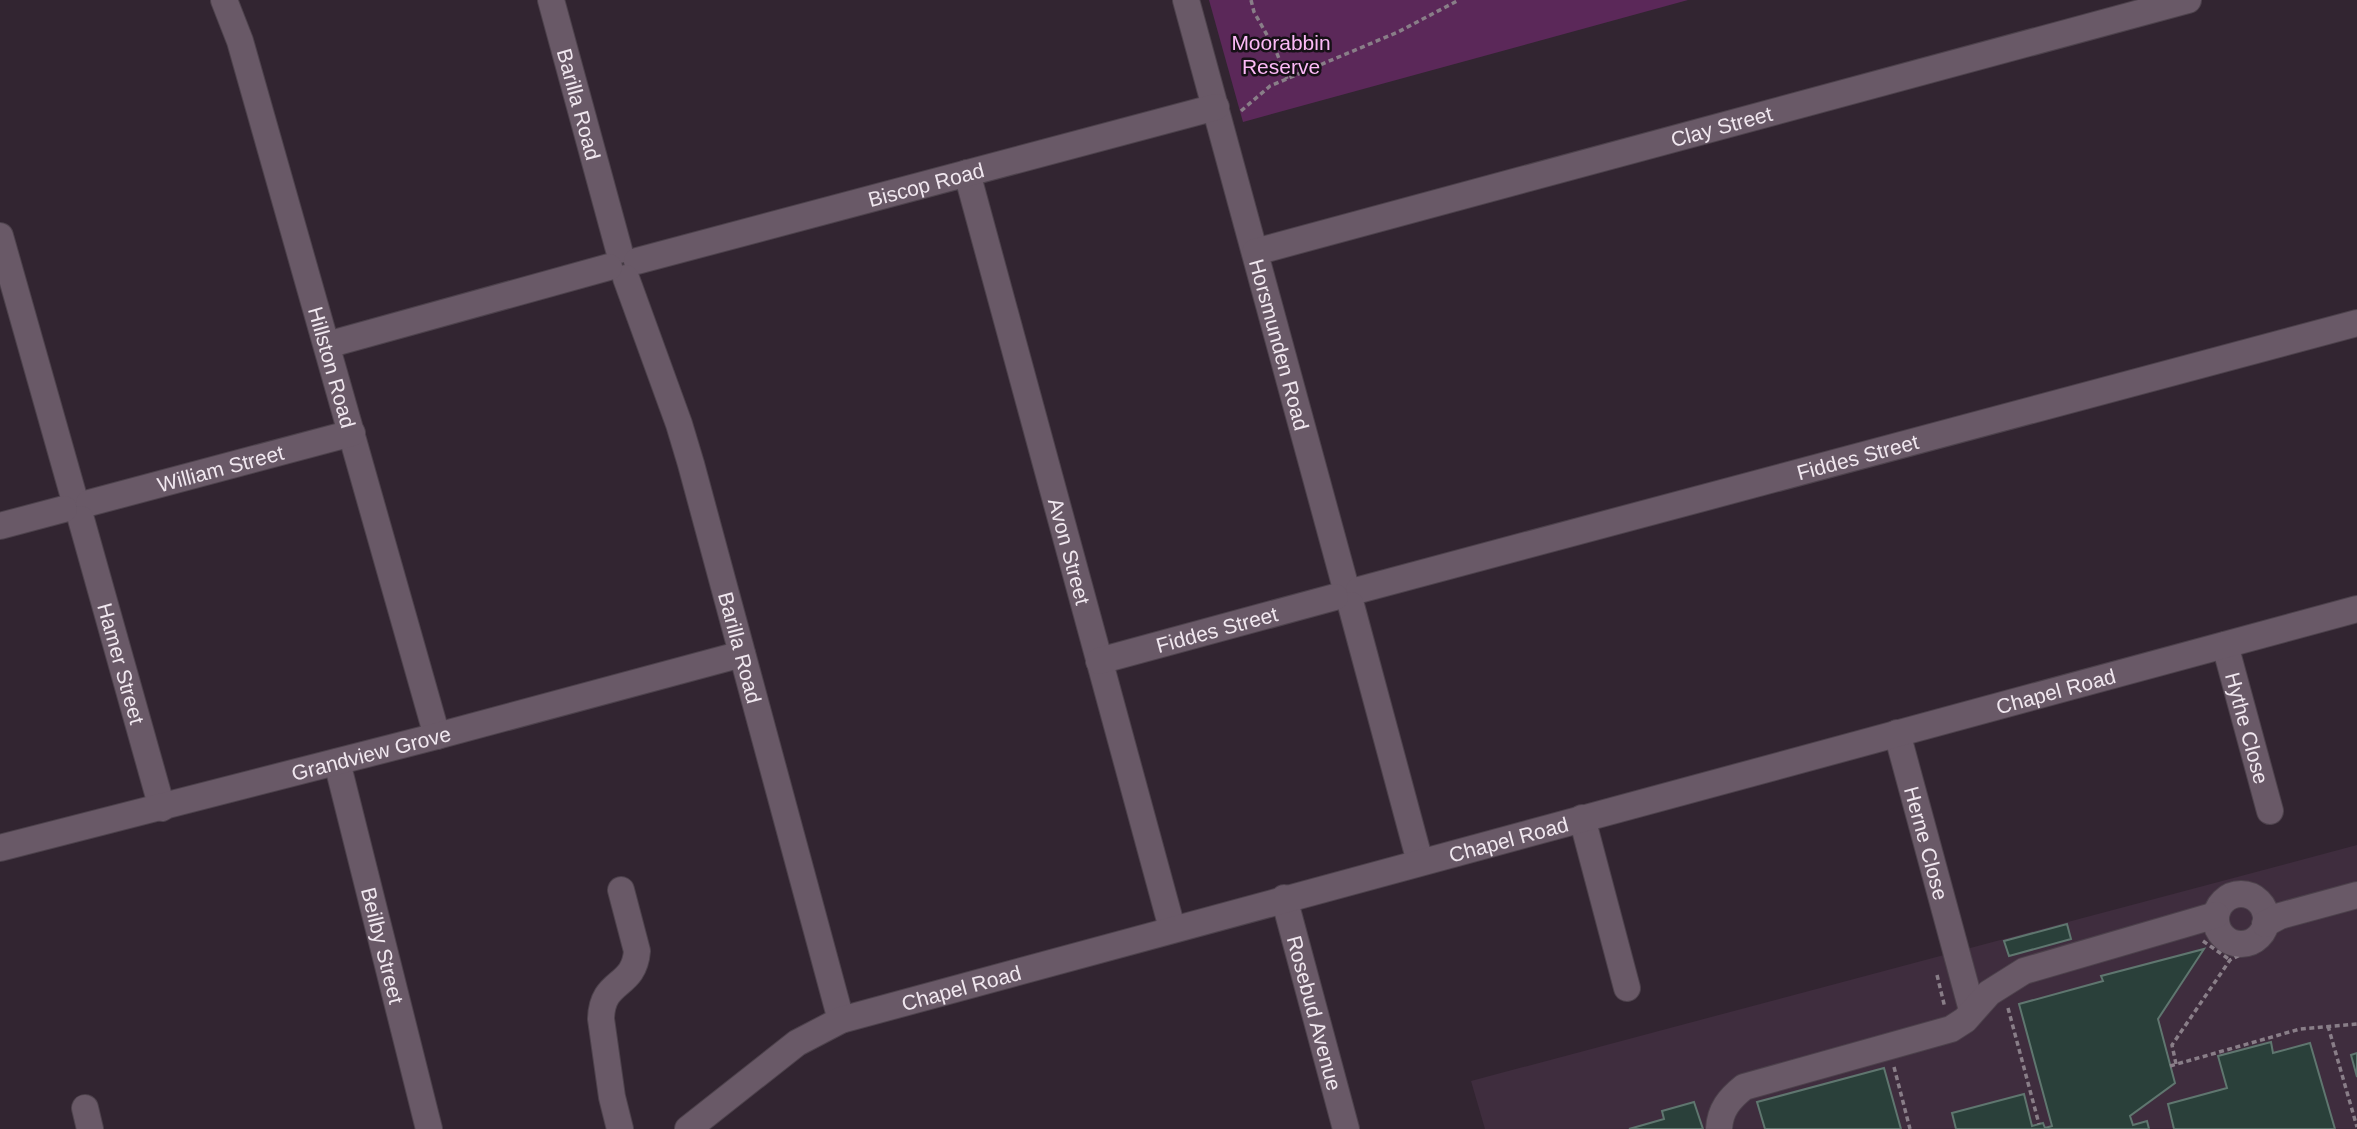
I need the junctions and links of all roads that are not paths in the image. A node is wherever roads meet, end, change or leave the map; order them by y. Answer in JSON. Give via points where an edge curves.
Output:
{"nodes":[{"id":1,"x":224,"y":0,"type":"edge"},
{"id":2,"x":551,"y":0,"type":"edge"},
{"id":3,"x":1186,"y":0,"type":"edge"},
{"id":4,"x":2188,"y":0,"type":"edge"},
{"id":5,"x":1217,"y":113,"type":"junction"},
{"id":6,"x":967,"y":173,"type":"junction"},
{"id":7,"x":0,"y":236,"type":"edge"},
{"id":8,"x":1255,"y":252,"type":"junction"},
{"id":9,"x":623,"y":264,"type":"junction"},
{"id":10,"x":2357,"y":323,"type":"edge"},
{"id":11,"x":327,"y":345,"type":"junction"},
{"id":12,"x":352,"y":433,"type":"junction"},
{"id":13,"x":77,"y":506,"type":"junction"},
{"id":14,"x":0,"y":526,"type":"edge"},
{"id":15,"x":1347,"y":593,"type":"junction"},
{"id":16,"x":2357,"y":609,"type":"edge"},
{"id":17,"x":2225,"y":645,"type":"junction"},
{"id":18,"x":742,"y":654,"type":"junction"},
{"id":19,"x":1100,"y":661,"type":"junction"},
{"id":20,"x":1897,"y":733,"type":"junction"},
{"id":21,"x":437,"y":736,"type":"junction"},
{"id":22,"x":337,"y":762,"type":"junction"},
{"id":23,"x":162,"y":808,"type":"junction"},
{"id":24,"x":2270,"y":811,"type":"dead end"},
{"id":25,"x":1583,"y":818,"type":"junction"},
{"id":26,"x":0,"y":848,"type":"edge"},
{"id":27,"x":1420,"y":862,"type":"junction"},
{"id":28,"x":621,"y":890,"type":"dead end"},
{"id":29,"x":2357,"y":895,"type":"edge"},
{"id":30,"x":1284,"y":898,"type":"junction"},
{"id":31,"x":1172,"y":928,"type":"junction"},
{"id":32,"x":1628,"y":988,"type":"dead end"},
{"id":33,"x":1972,"y":1010,"type":"junction"},
{"id":34,"x":841,"y":1020,"type":"junction"},
{"id":35,"x":429,"y":1129,"type":"edge"},
{"id":36,"x":620,"y":1129,"type":"edge"},
{"id":37,"x":688,"y":1129,"type":"edge"},
{"id":38,"x":1346,"y":1129,"type":"edge"},
{"id":39,"x":1720,"y":1129,"type":"edge"}],
"edges":[{"from":1,"to":11,"type":"street","name":"Hillston Road","via":[[240,41]]},
{"from":2,"to":9,"type":"street","name":"Barilla Road"},
{"from":3,"to":5,"type":"street","name":"Horsmunden Road"},
{"from":4,"to":8,"type":"street","name":"Clay Street"},
{"from":5,"to":6,"type":"street","name":"Biscop Road"},
{"from":5,"to":8,"type":"street","name":"Horsmunden Road"},
{"from":6,"to":9,"type":"street","name":"Biscop Road"},
{"from":6,"to":19,"type":"street","name":"Avon Street"},
{"from":7,"to":13,"type":"street","name":"Hamer Street"},
{"from":8,"to":15,"type":"street","name":"Horsmunden Road"},
{"from":9,"to":11,"type":"street","name":"Biscop Road"},
{"from":9,"to":18,"type":"street","name":"Barilla Road","via":[[679,424]]},
{"from":10,"to":15,"type":"street","name":"Fiddes Street"},
{"from":11,"to":12,"type":"street","name":"Hillston Road"},
{"from":12,"to":13,"type":"street","name":"William Street"},
{"from":12,"to":21,"type":"street","name":"Hillston Road"},
{"from":13,"to":14,"type":"street","name":"William Street"},
{"from":13,"to":23,"type":"street","name":"Hamer Street"},
{"from":15,"to":19,"type":"street","name":"Fiddes Street"},
{"from":15,"to":27,"type":"street","name":"Horsmunden Road"},
{"from":16,"to":17,"type":"street","name":"Chapel Road"},
{"from":17,"to":20,"type":"street","name":"Chapel Road"},
{"from":17,"to":24,"type":"street","name":"Hythe Close"},
{"from":18,"to":21,"type":"street","name":"Grandview Grove"},
{"from":18,"to":34,"type":"street","name":"Barilla Road"},
{"from":19,"to":31,"type":"street","name":"Avon Street"},
{"from":20,"to":25,"type":"street","name":"Chapel Road"},
{"from":20,"to":33,"type":"street","name":"Herne Close"},
{"from":21,"to":22,"type":"street","name":"Grandview Grove"},
{"from":22,"to":23,"type":"street","name":"Grandview Grove"},
{"from":22,"to":35,"type":"street","name":"Beilby Street"},
{"from":23,"to":26,"type":"street","name":"Grandview Grove"},
{"from":25,"to":27,"type":"street","name":"Chapel Road"},
{"from":25,"to":32,"type":"street"},
{"from":27,"to":30,"type":"street","name":"Chapel Road"},
{"from":28,"to":36,"type":"street","via":[[636,960],[633,970],[611,989],[601,1006]]},
{"from":29,"to":33,"type":"street","via":[[2280,916],[2265,933],[2257,900],[2241,894],[2227,898],[2216,915],[2024,971]]},
{"from":30,"to":31,"type":"street","name":"Chapel Road"},
{"from":30,"to":38,"type":"street","name":"Rosebud Avenue"},
{"from":31,"to":34,"type":"street","name":"Chapel Road"},
{"from":33,"to":39,"type":"street","via":[[1951,1030],[1744,1087],[1724,1108]]},
{"from":34,"to":37,"type":"street","name":"Chapel Road","via":[[797,1043]]}]}
